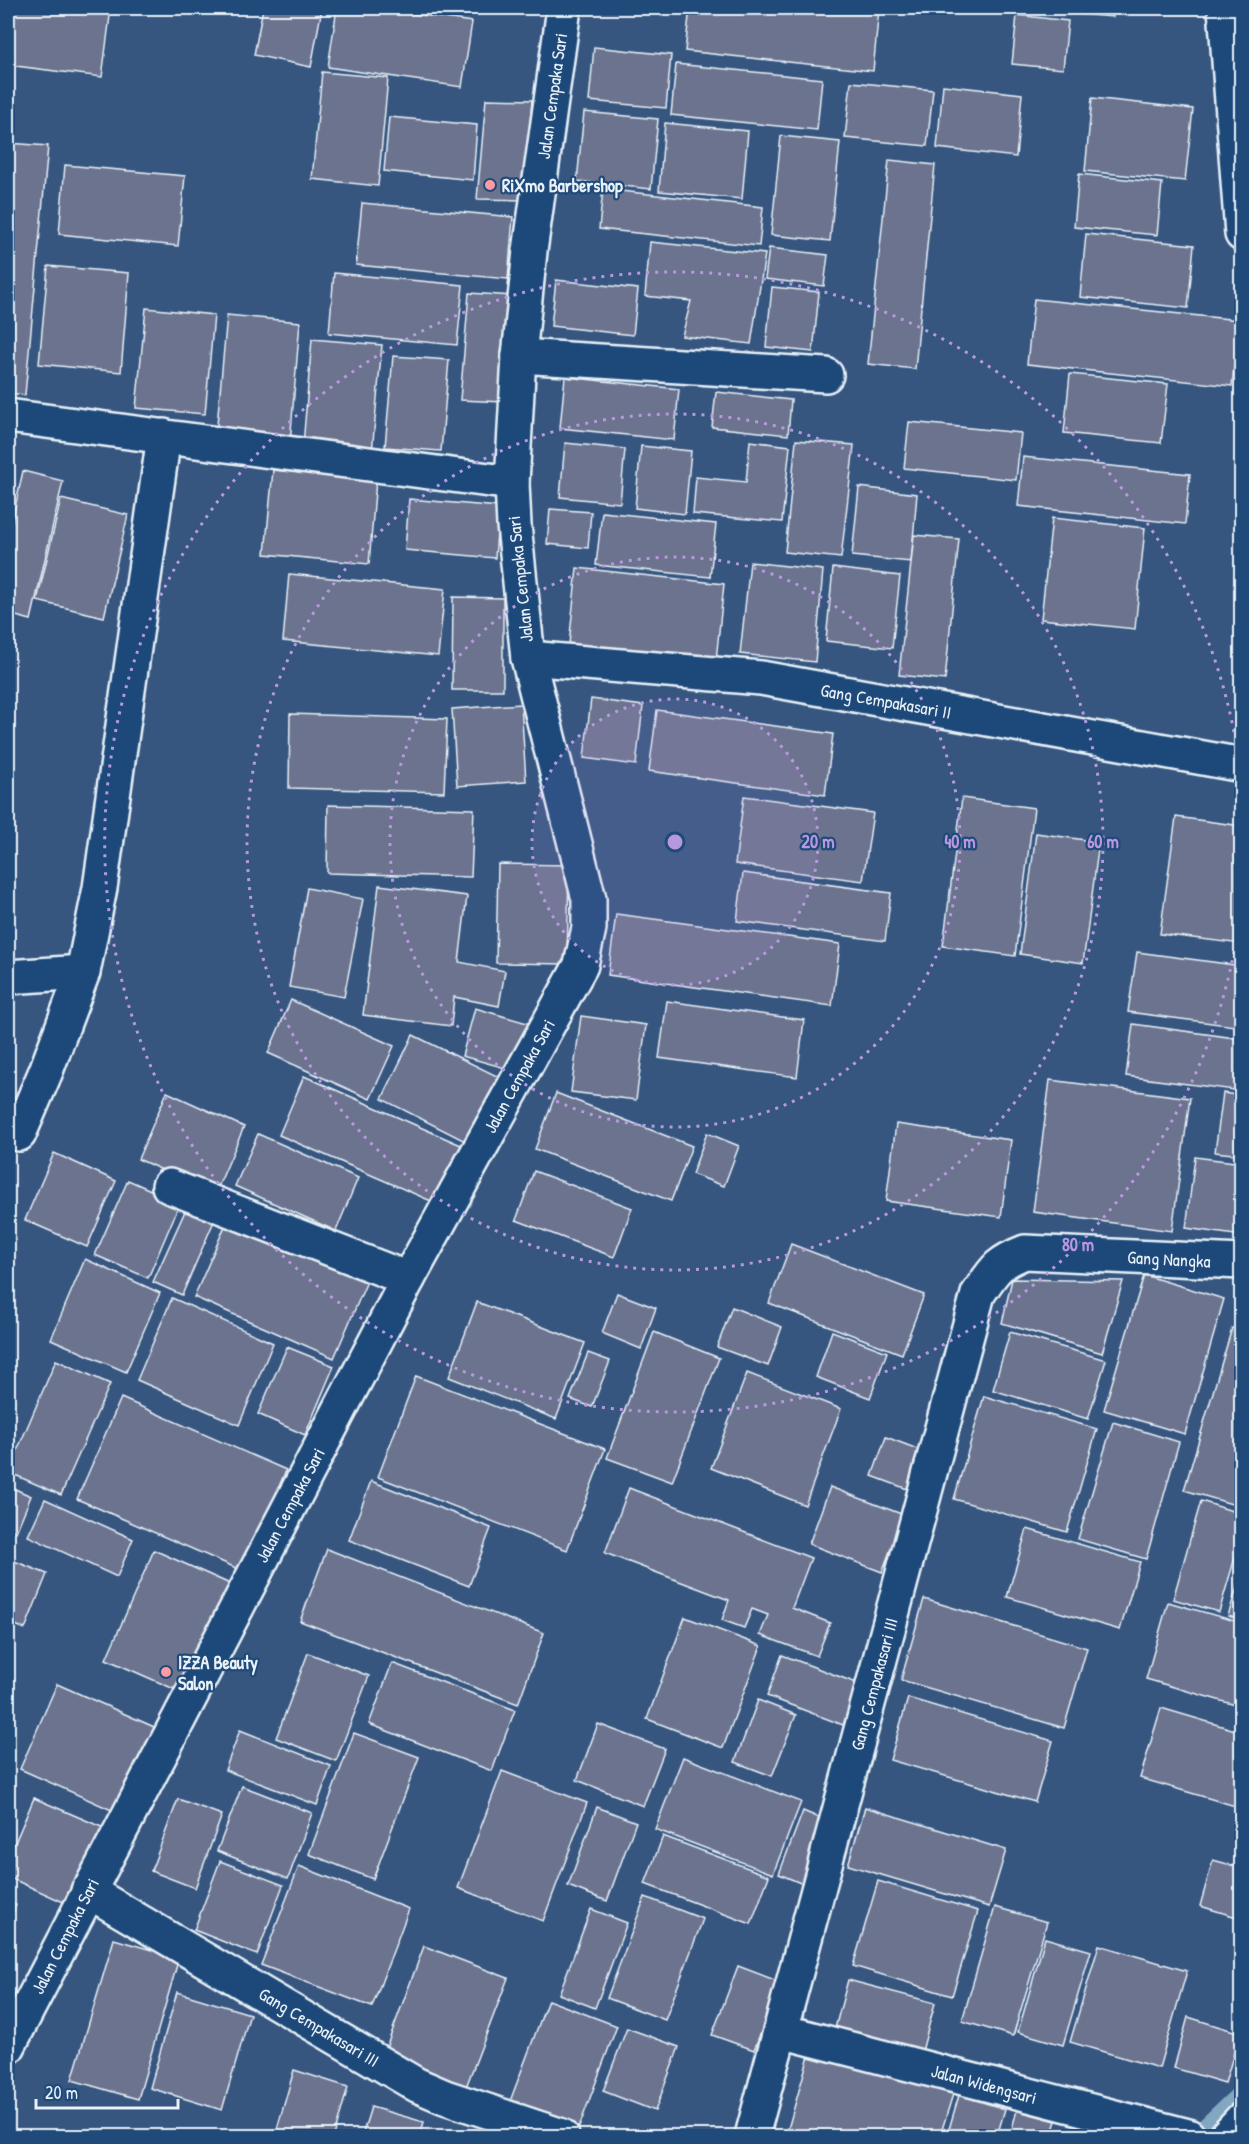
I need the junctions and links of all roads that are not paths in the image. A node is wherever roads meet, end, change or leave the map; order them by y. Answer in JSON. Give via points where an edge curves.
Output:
{"nodes":[{"id":1,"x":564,"y":8,"type":"edge"},
{"id":2,"x":1225,"y":8,"type":"edge"},
{"id":3,"x":1242,"y":234,"type":"edge"},
{"id":4,"x":519,"y":356,"type":"junction"},
{"id":5,"x":826,"y":375,"type":"dead end"},
{"id":6,"x":8,"y":416,"type":"edge"},
{"id":7,"x":164,"y":436,"type":"junction"},
{"id":8,"x":512,"y":483,"type":"junction"},
{"id":9,"x":528,"y":658,"type":"junction"},
{"id":10,"x":1242,"y":765,"type":"edge"},
{"id":11,"x":83,"y":972,"type":"junction"},
{"id":12,"x":8,"y":977,"type":"edge"},
{"id":13,"x":19,"y":1134,"type":"dead end"},
{"id":14,"x":169,"y":1186,"type":"dead end"},
{"id":15,"x":1025,"y":1252,"type":"joint"},
{"id":16,"x":1242,"y":1262,"type":"edge"},
{"id":17,"x":408,"y":1279,"type":"junction"},
{"id":18,"x":88,"y":1891,"type":"junction"},
{"id":19,"x":781,"y":2031,"type":"junction"},
{"id":20,"x":8,"y":2047,"type":"edge"},
{"id":21,"x":1242,"y":2119,"type":"edge"},
{"id":22,"x":562,"y":2136,"type":"edge"},
{"id":23,"x":752,"y":2136,"type":"edge"},
{"id":24,"x":1188,"y":2136,"type":"edge"},
{"id":25,"x":1226,"y":2136,"type":"edge"}],
"edges":[{"from":1,"to":4,"type":"street","name":"Jalan Cempaka Sari"},
{"from":2,"to":3,"type":"street"},
{"from":4,"to":5,"type":"street"},
{"from":4,"to":8,"type":"street","name":"Jalan Cempaka Sari"},
{"from":6,"to":7,"type":"street"},
{"from":7,"to":8,"type":"street"},
{"from":7,"to":11,"type":"street","via":[[100,888]]},
{"from":8,"to":9,"type":"street","name":"Jalan Cempaka Sari"},
{"from":9,"to":10,"type":"street","name":"Gang Cempakasari II","via":[[761,678]]},
{"from":9,"to":17,"type":"street","name":"Jalan Cempaka Sari","via":[[588,899],[589,928],[581,965]]},
{"from":11,"to":12,"type":"street"},
{"from":11,"to":13,"type":"street"},
{"from":14,"to":17,"type":"street"},
{"from":15,"to":16,"type":"street","name":"Gang Nangka"},
{"from":15,"to":19,"type":"street","name":"Gang Cempakasari III","via":[[1005,1260],[978,1294]]},
{"from":17,"to":18,"type":"street","name":"Jalan Cempaka Sari"},
{"from":18,"to":20,"type":"street","name":"Jalan Cempaka Sari"},
{"from":18,"to":22,"type":"street","name":"Gang Cempakasari III","via":[[417,2085]]},
{"from":19,"to":23,"type":"street","name":"Gang Cempakasari III"},
{"from":19,"to":24,"type":"street","name":"Jalan Widengsari"},
{"from":21,"to":25,"type":"street"}]}
